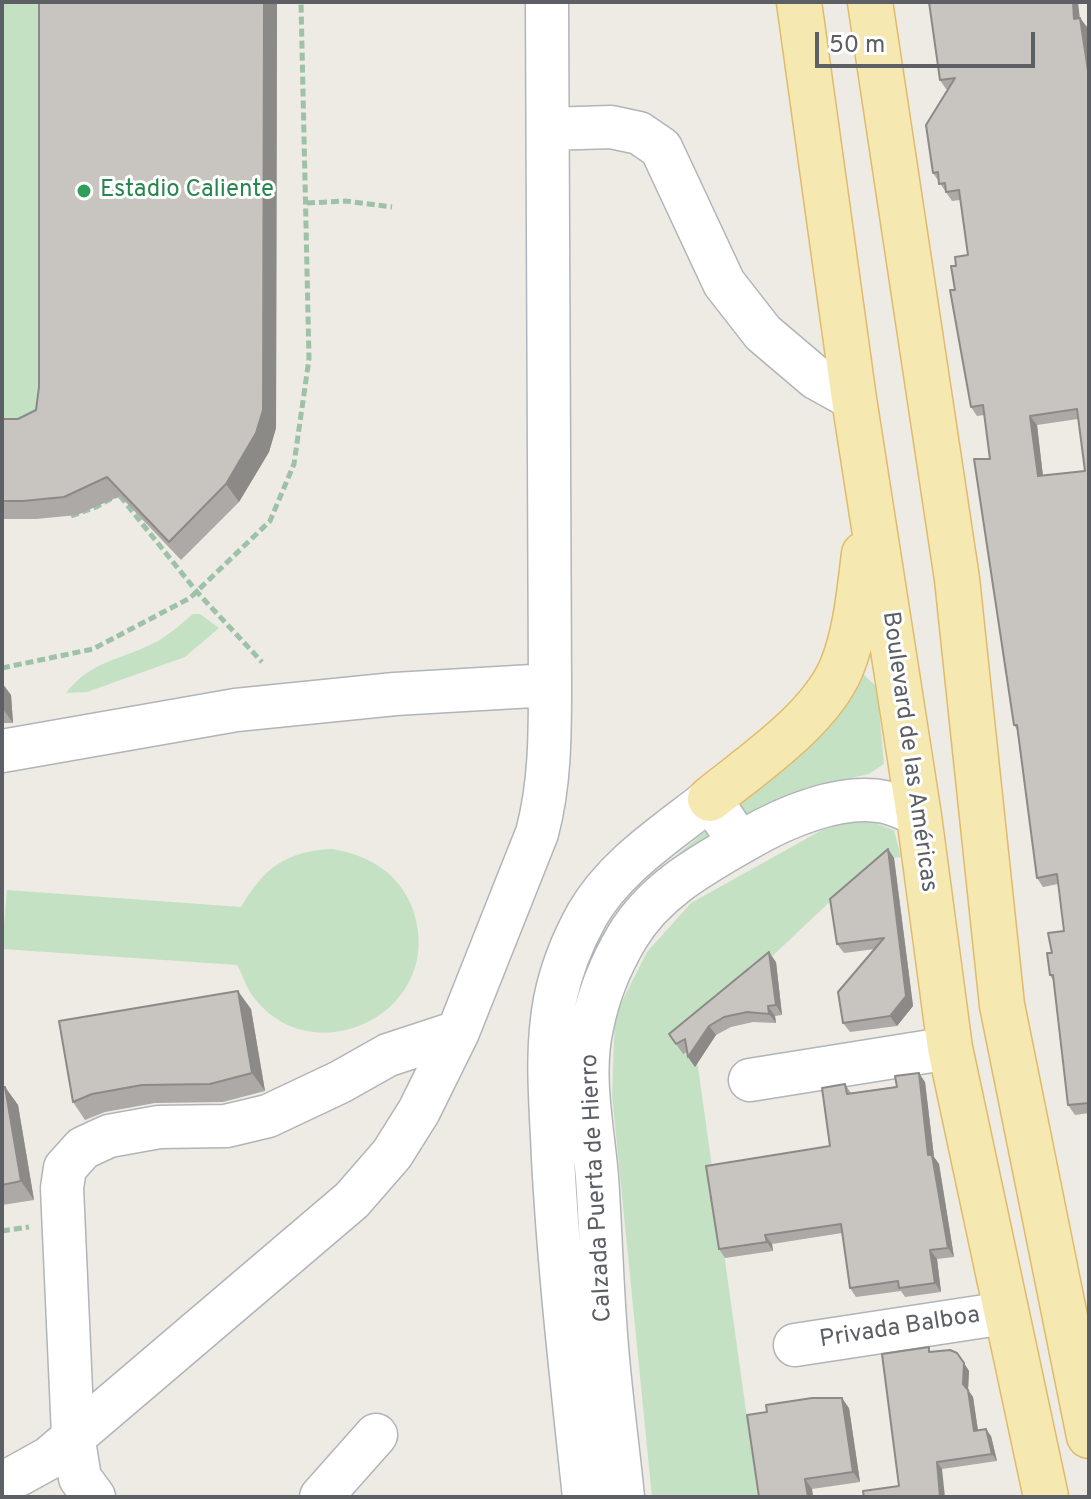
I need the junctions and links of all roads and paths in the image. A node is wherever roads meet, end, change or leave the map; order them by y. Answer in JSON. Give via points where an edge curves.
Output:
{"nodes":[{"id":1,"x":301,"y":2,"type":"edge"},
{"id":2,"x":547,"y":2,"type":"edge"},
{"id":3,"x":799,"y":2,"type":"edge"},
{"id":4,"x":870,"y":2,"type":"edge"},
{"id":5,"x":548,"y":129,"type":"junction"},
{"id":6,"x":307,"y":203,"type":"junction"},
{"id":7,"x":392,"y":207,"type":"dead end"},
{"id":8,"x":854,"y":399,"type":"junction"},
{"id":9,"x":128,"y":485,"type":"edge"},
{"id":10,"x":120,"y":496,"type":"junction"},
{"id":11,"x":871,"y":508,"type":"junction"},
{"id":12,"x":63,"y":516,"type":"edge"},
{"id":13,"x":197,"y":592,"type":"junction"},
{"id":14,"x":262,"y":662,"type":"dead end"},
{"id":15,"x":2,"y":668,"type":"edge"},
{"id":16,"x":550,"y":685,"type":"junction"},
{"id":17,"x":2,"y":751,"type":"edge"},
{"id":18,"x":710,"y":799,"type":"junction"},
{"id":19,"x":919,"y":816,"type":"junction"},
{"id":20,"x":740,"y":843,"type":"junction"},
{"id":21,"x":458,"y":1032,"type":"junction"},
{"id":22,"x":950,"y":1048,"type":"junction"},
{"id":23,"x":750,"y":1080,"type":"dead end"},
{"id":24,"x":1005,"y":1313,"type":"junction"},
{"id":25,"x":795,"y":1345,"type":"dead end"},
{"id":26,"x":73,"y":1435,"type":"junction"},
{"id":27,"x":376,"y":1435,"type":"dead end"},
{"id":28,"x":1089,"y":1436,"type":"edge"},
{"id":29,"x":597,"y":1438,"type":"junction"},
{"id":30,"x":2,"y":1484,"type":"edge"},
{"id":31,"x":94,"y":1497,"type":"edge"},
{"id":32,"x":321,"y":1497,"type":"edge"},
{"id":33,"x":584,"y":1497,"type":"edge"},
{"id":34,"x":623,"y":1497,"type":"edge"},
{"id":35,"x":1046,"y":1497,"type":"edge"}],
"edges":[{"from":1,"to":6,"type":"path"},
{"from":2,"to":5,"type":"street"},
{"from":3,"to":8,"type":"main road","name":"Boulevard de las Américas"},
{"from":4,"to":28,"type":"main road","via":[[957,579],[1002,1005]]},
{"from":5,"to":8,"type":"street","via":[[611,127],[639,133],[661,148],[724,283],[763,333],[816,378]]},
{"from":5,"to":16,"type":"street"},
{"from":6,"to":7,"type":"path"},
{"from":6,"to":13,"type":"path","via":[[309,359],[294,464],[270,521]]},
{"from":8,"to":11,"type":"main road","name":"Boulevard de las Américas"},
{"from":9,"to":10,"type":"path"},
{"from":10,"to":12,"type":"path"},
{"from":10,"to":13,"type":"path"},
{"from":11,"to":18,"type":"main road","via":[[854,630],[840,671],[818,705]]},
{"from":11,"to":19,"type":"main road","name":"Boulevard de las Américas"},
{"from":13,"to":14,"type":"path"},
{"from":13,"to":15,"type":"path","via":[[93,649]]},
{"from":16,"to":17,"type":"street","via":[[236,710]]},
{"from":16,"to":21,"type":"street","via":[[543,811]]},
{"from":18,"to":20,"type":"street"},
{"from":18,"to":29,"type":"street","name":"Calzada Puerta de Hierro","via":[[618,874],[588,912],[566,956],[555,1001],[549,1049],[559,1262]]},
{"from":19,"to":20,"type":"street","name":"Calzada Puerta de Hierro","via":[[882,801],[840,802],[796,815]]},
{"from":19,"to":22,"type":"main road","name":"Boulevard de las Américas"},
{"from":20,"to":29,"type":"street","name":"Calzada Puerta de Hierro","via":[[658,897],[628,936],[606,980],[592,1027],[590,1108],[607,1345]]},
{"from":21,"to":26,"type":"street","via":[[392,1154],[352,1200]]},
{"from":21,"to":26,"type":"street","via":[[388,1055],[268,1116],[226,1126],[159,1127],[109,1136],[83,1148],[65,1168],[62,1188]]},
{"from":22,"to":23,"type":"street"},
{"from":22,"to":24,"type":"main road","name":"Boulevard de las Américas"},
{"from":24,"to":25,"type":"street","name":"Privada Balboa"},
{"from":24,"to":35,"type":"main road","name":"Boulevard de las Américas"},
{"from":26,"to":30,"type":"street","via":[[49,1458]]},
{"from":26,"to":31,"type":"street","via":[[80,1478]]},
{"from":27,"to":32,"type":"street"},
{"from":29,"to":33,"type":"street","name":"Calzada Puerta de Hierro"},
{"from":29,"to":34,"type":"street","name":"Calzada Puerta de Hierro"}]}
